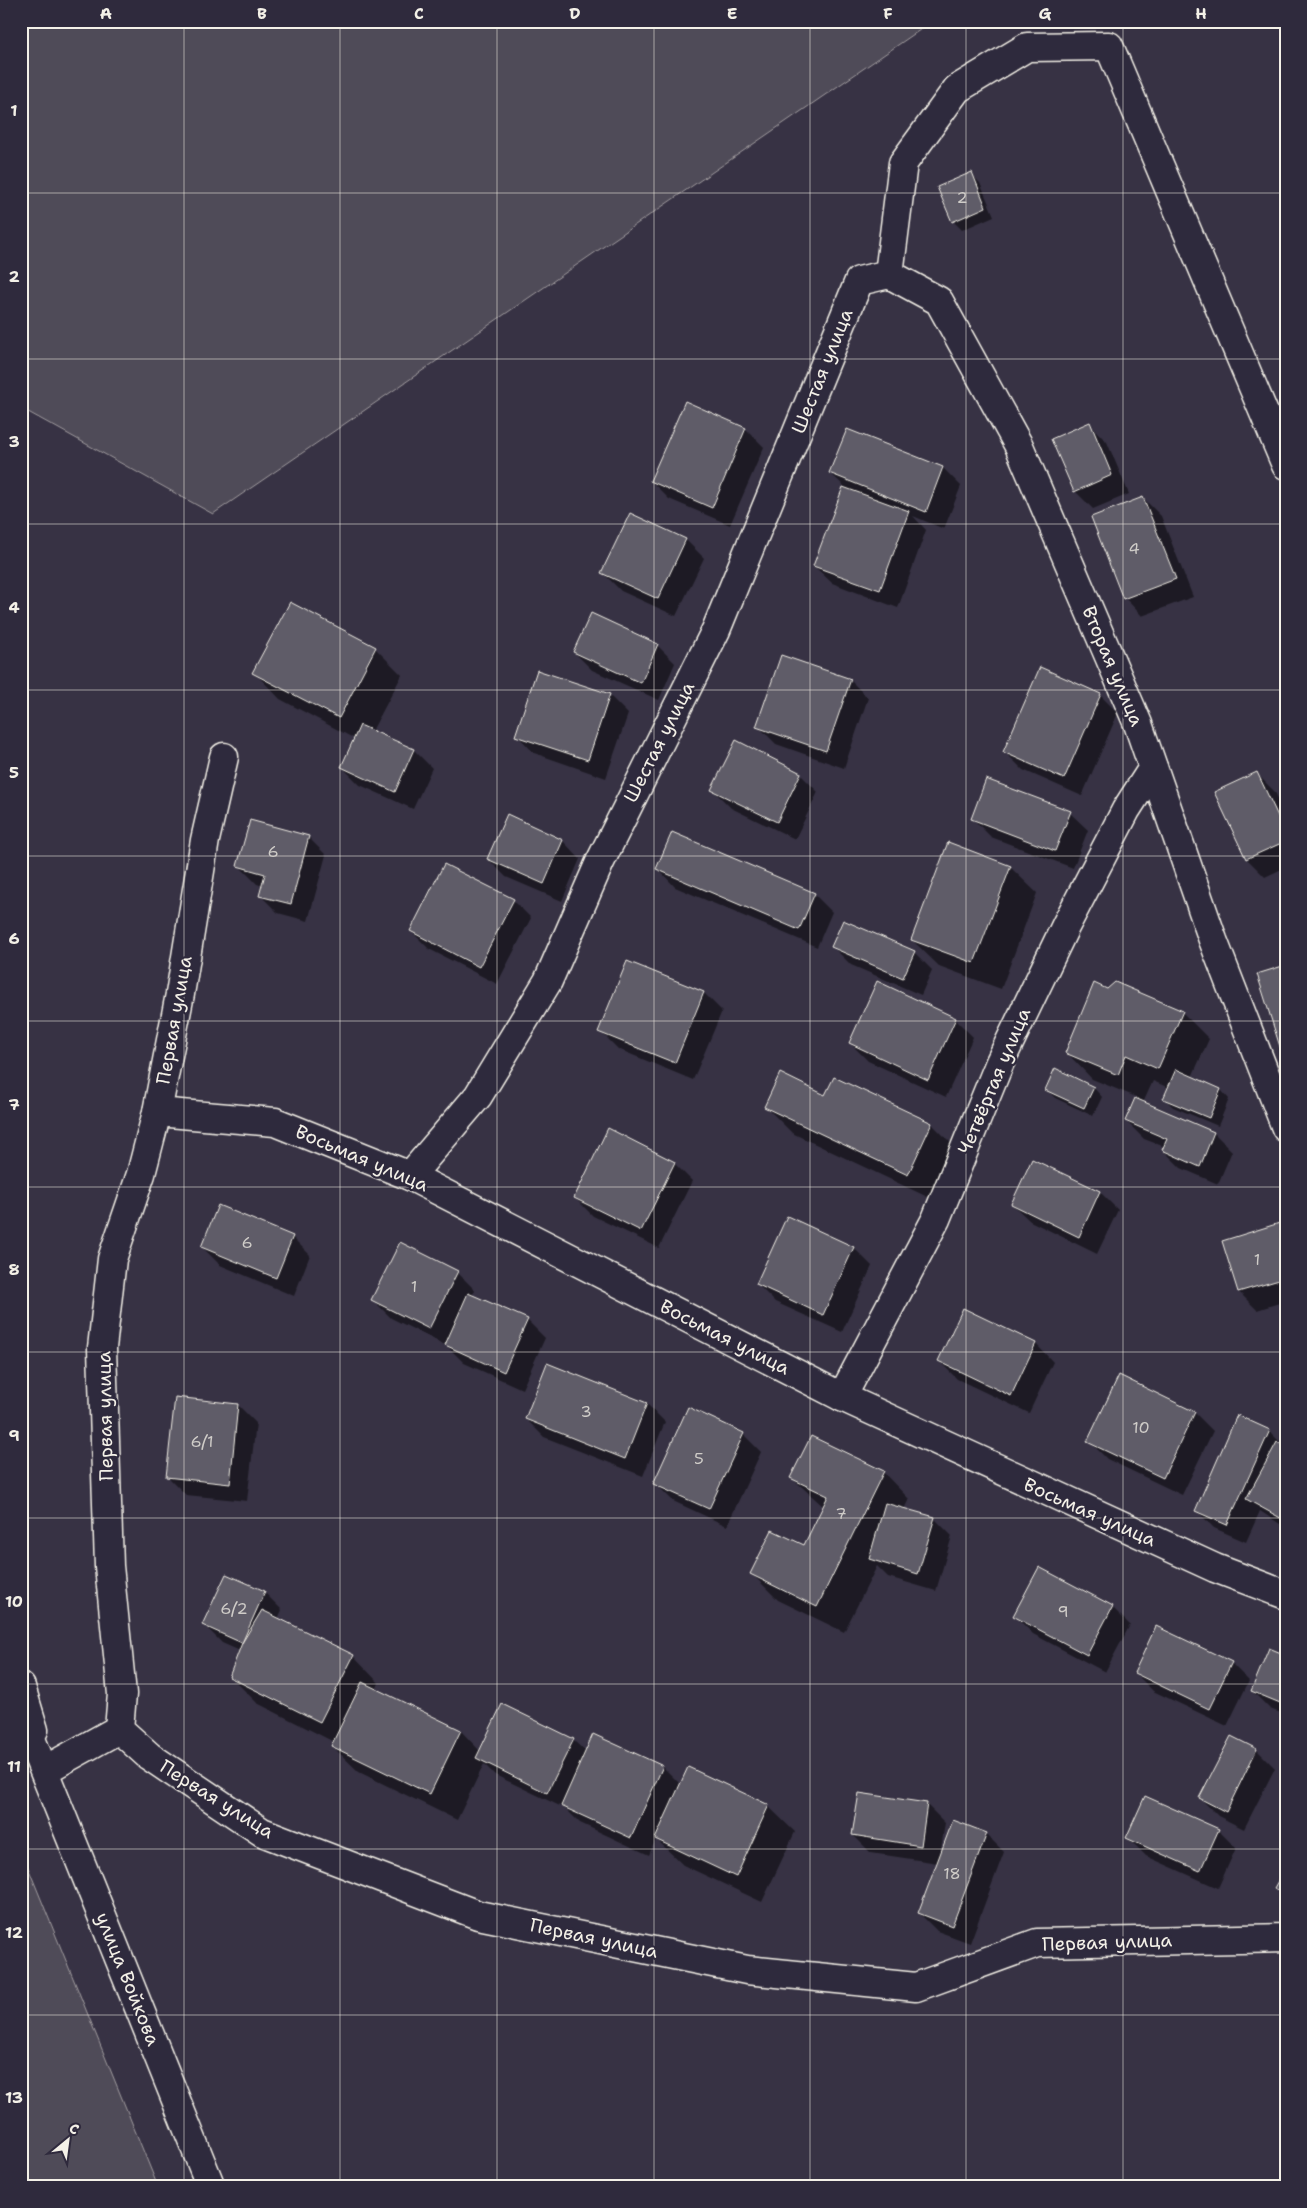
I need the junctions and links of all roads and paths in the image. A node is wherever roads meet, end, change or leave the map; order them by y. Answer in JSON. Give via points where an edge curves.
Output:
{"nodes":[{"id":1,"x":890,"y":274,"type":"junction"},
{"id":2,"x":1286,"y":466,"type":"edge"},
{"id":3,"x":224,"y":757,"type":"dead end"},
{"id":4,"x":1153,"y":768,"type":"junction"},
{"id":5,"x":157,"y":1112,"type":"junction"},
{"id":6,"x":1286,"y":1128,"type":"edge"},
{"id":7,"x":410,"y":1176,"type":"junction"},
{"id":8,"x":842,"y":1397,"type":"junction"},
{"id":9,"x":1286,"y":1595,"type":"edge"},
{"id":10,"x":21,"y":1687,"type":"edge"},
{"id":11,"x":21,"y":1714,"type":"edge"},
{"id":12,"x":119,"y":1729,"type":"junction"},
{"id":13,"x":45,"y":1770,"type":"junction"},
{"id":14,"x":1286,"y":1938,"type":"edge"},
{"id":15,"x":211,"y":2187,"type":"edge"}],
"edges":[{"from":1,"to":2,"type":"street","via":[[903,163],[957,89],[1027,48],[1109,46]]},
{"from":1,"to":4,"type":"street","name":"Вторая улица","via":[[939,301],[1019,446],[1138,724]]},
{"from":1,"to":7,"type":"street","name":"Шестая улица","via":[[859,281],[716,630],[600,862],[548,981],[478,1096]]},
{"from":3,"to":5,"type":"street","name":"Первая улица","via":[[205,840]]},
{"from":4,"to":6,"type":"street","name":"Вторая улица","via":[[1213,940]]},
{"from":4,"to":8,"type":"street","name":"Четвёртая улица","via":[[1126,810],[1066,924],[1000,1062],[936,1219]]},
{"from":5,"to":7,"type":"street","name":"Восьмая улица","via":[[276,1122]]},
{"from":5,"to":12,"type":"street","name":"Первая улица","via":[[141,1174],[112,1259],[102,1348],[109,1566],[122,1694]]},
{"from":7,"to":8,"type":"street","name":"Восьмая улица"},
{"from":8,"to":9,"type":"street","name":"Восьмая улица","via":[[1215,1568]]},
{"from":10,"to":13,"type":"street","name":"улица Войкова"},
{"from":11,"to":13,"type":"street","name":"улица Войкова"},
{"from":12,"to":13,"type":"street"},
{"from":12,"to":14,"type":"street","name":"Первая улица","via":[[149,1756],[262,1832],[478,1915],[747,1970],[916,1986],[1037,1943]]},
{"from":13,"to":15,"type":"street","name":"улица Войкова"}]}
